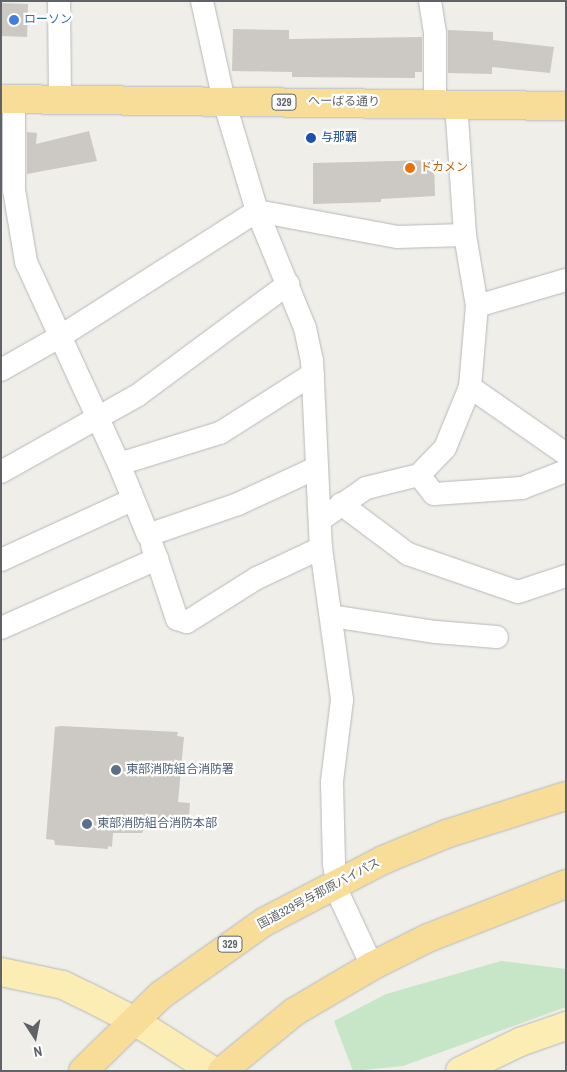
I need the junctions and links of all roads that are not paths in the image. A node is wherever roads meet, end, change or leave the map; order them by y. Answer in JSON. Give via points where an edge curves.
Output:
{"nodes":[{"id":1,"x":58,"y":1,"type":"edge"},
{"id":2,"x":202,"y":1,"type":"edge"},
{"id":3,"x":430,"y":1,"type":"edge"},
{"id":4,"x":7,"y":99,"type":"edge"},
{"id":5,"x":60,"y":100,"type":"junction"},
{"id":6,"x":224,"y":101,"type":"junction"},
{"id":7,"x":445,"y":104,"type":"junction"},
{"id":8,"x":566,"y":106,"type":"edge"},
{"id":9,"x":257,"y":211,"type":"junction"},
{"id":10,"x":465,"y":235,"type":"junction"},
{"id":11,"x":566,"y":280,"type":"edge"},
{"id":12,"x":288,"y":284,"type":"junction"},
{"id":13,"x":477,"y":306,"type":"junction"},
{"id":14,"x":61,"y":336,"type":"junction"},
{"id":15,"x":1,"y":370,"type":"edge"},
{"id":16,"x":314,"y":374,"type":"junction"},
{"id":17,"x":470,"y":387,"type":"junction"},
{"id":18,"x":98,"y":419,"type":"junction"},
{"id":19,"x":566,"y":454,"type":"edge"},
{"id":20,"x":119,"y":464,"type":"junction"},
{"id":21,"x":316,"y":468,"type":"junction"},
{"id":22,"x":566,"y":471,"type":"edge"},
{"id":23,"x":1,"y":472,"type":"edge"},
{"id":24,"x":419,"y":475,"type":"junction"},
{"id":25,"x":132,"y":500,"type":"junction"},
{"id":26,"x":341,"y":504,"type":"junction"},
{"id":27,"x":320,"y":520,"type":"junction"},
{"id":28,"x":148,"y":535,"type":"junction"},
{"id":29,"x":321,"y":548,"type":"junction"},
{"id":30,"x":157,"y":559,"type":"junction"},
{"id":31,"x":1,"y":560,"type":"edge"},
{"id":32,"x":566,"y":576,"type":"edge"},
{"id":33,"x":331,"y":616,"type":"junction"},
{"id":34,"x":1,"y":628,"type":"edge"},
{"id":35,"x":497,"y":637,"type":"dead end"},
{"id":36,"x":566,"y":796,"type":"edge"},
{"id":37,"x":337,"y":883,"type":"junction"},
{"id":38,"x":566,"y":884,"type":"edge"},
{"id":39,"x":372,"y":966,"type":"junction"},
{"id":40,"x":1,"y":972,"type":"edge"},
{"id":41,"x":133,"y":1020,"type":"junction"},
{"id":42,"x":566,"y":1026,"type":"edge"},
{"id":43,"x":83,"y":1071,"type":"edge"},
{"id":44,"x":213,"y":1071,"type":"edge"},
{"id":45,"x":222,"y":1071,"type":"edge"},
{"id":46,"x":460,"y":1071,"type":"edge"}],
"edges":[{"from":1,"to":5,"type":"street"},
{"from":2,"to":6,"type":"street"},
{"from":3,"to":7,"type":"street"},
{"from":4,"to":5,"type":"highway","name":"へーばる通り","number":"329"},
{"from":4,"to":14,"type":"street","via":[[14,190],[26,262]]},
{"from":5,"to":6,"type":"highway","name":"へーばる通り","number":"329"},
{"from":6,"to":7,"type":"highway","name":"へーばる通り","number":"329"},
{"from":6,"to":9,"type":"street"},
{"from":7,"to":8,"type":"highway","name":"へーばる通り","number":"329"},
{"from":7,"to":10,"type":"street"},
{"from":9,"to":10,"type":"street","via":[[397,237]]},
{"from":9,"to":12,"type":"street"},
{"from":9,"to":14,"type":"street"},
{"from":10,"to":13,"type":"street"},
{"from":11,"to":13,"type":"street"},
{"from":12,"to":16,"type":"street","via":[[305,328]]},
{"from":12,"to":18,"type":"street","via":[[138,395]]},
{"from":13,"to":17,"type":"street"},
{"from":14,"to":15,"type":"street"},
{"from":14,"to":18,"type":"street"},
{"from":16,"to":20,"type":"street","via":[[220,433]]},
{"from":16,"to":21,"type":"street"},
{"from":17,"to":19,"type":"street"},
{"from":17,"to":24,"type":"street","via":[[445,448]]},
{"from":18,"to":20,"type":"street"},
{"from":18,"to":23,"type":"street"},
{"from":20,"to":25,"type":"street"},
{"from":21,"to":27,"type":"street"},
{"from":21,"to":28,"type":"street","via":[[238,504]]},
{"from":22,"to":24,"type":"street","via":[[522,488],[434,494]]},
{"from":24,"to":26,"type":"street","via":[[366,488]]},
{"from":25,"to":28,"type":"street"},
{"from":25,"to":31,"type":"street"},
{"from":26,"to":27,"type":"street"},
{"from":26,"to":32,"type":"street","via":[[408,554],[518,592]]},
{"from":27,"to":29,"type":"street"},
{"from":28,"to":30,"type":"street"},
{"from":29,"to":30,"type":"street","via":[[258,578],[188,622],[177,619]]},
{"from":29,"to":33,"type":"street"},
{"from":30,"to":34,"type":"street"},
{"from":33,"to":35,"type":"street","via":[[436,632]]},
{"from":33,"to":37,"type":"street","via":[[342,700],[332,782]]},
{"from":36,"to":37,"type":"highway","name":"国道329号与那原バイパス","number":"329","via":[[446,834]]},
{"from":37,"to":39,"type":"street"},
{"from":37,"to":41,"type":"highway","name":"国道329号与那原バイパス","number":"329","via":[[220,950]]},
{"from":38,"to":39,"type":"highway","via":[[428,938]]},
{"from":39,"to":45,"type":"highway","via":[[294,1012]]},
{"from":40,"to":41,"type":"main road","via":[[63,985]]},
{"from":41,"to":43,"type":"highway","name":"国道329号与那原バイパス","number":"329"},
{"from":41,"to":44,"type":"main road"},
{"from":42,"to":46,"type":"main road","via":[[520,1042]]}]}
